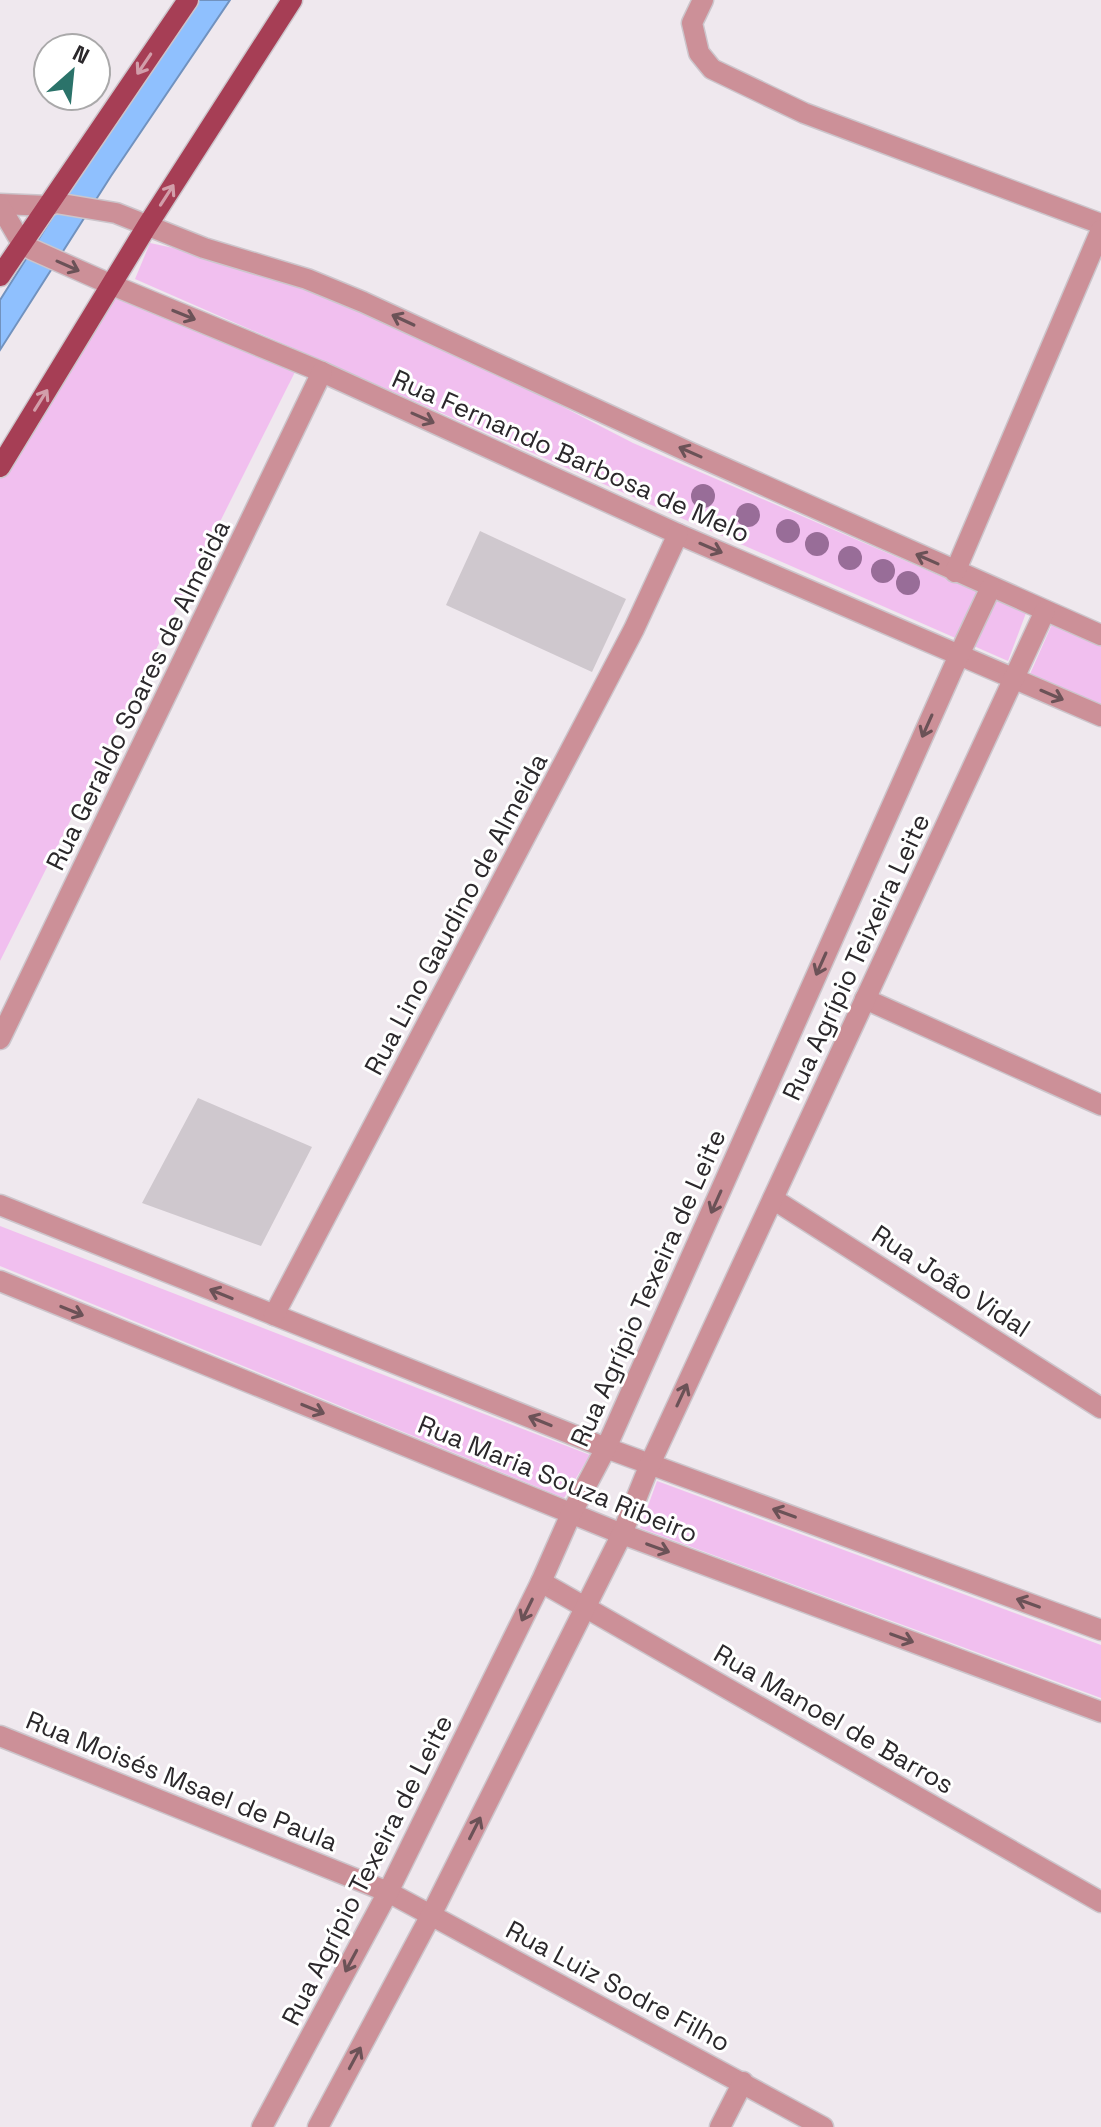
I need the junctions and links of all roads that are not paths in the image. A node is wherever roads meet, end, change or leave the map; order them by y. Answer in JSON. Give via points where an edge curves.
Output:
{"nodes":[{"id":1,"x":188,"y":0,"type":"edge"},
{"id":2,"x":292,"y":0,"type":"edge"},
{"id":3,"x":703,"y":0,"type":"edge"},
{"id":4,"x":0,"y":205,"type":"edge"},
{"id":5,"x":52,"y":205,"type":"junction"},
{"id":6,"x":1101,"y":224,"type":"edge"},
{"id":7,"x":147,"y":226,"type":"junction"},
{"id":8,"x":1101,"y":230,"type":"edge"},
{"id":9,"x":26,"y":246,"type":"junction"},
{"id":10,"x":0,"y":276,"type":"edge"},
{"id":11,"x":108,"y":284,"type":"junction"},
{"id":12,"x":322,"y":372,"type":"junction"},
{"id":13,"x":0,"y":467,"type":"edge"},
{"id":14,"x":678,"y":534,"type":"junction"},
{"id":15,"x":955,"y":572,"type":"junction"},
{"id":16,"x":991,"y":587,"type":"junction"},
{"id":17,"x":1045,"y":611,"type":"junction"},
{"id":18,"x":1101,"y":635,"type":"edge"},
{"id":19,"x":959,"y":655,"type":"junction"},
{"id":20,"x":1014,"y":678,"type":"junction"},
{"id":21,"x":1101,"y":716,"type":"edge"},
{"id":22,"x":865,"y":999,"type":"junction"},
{"id":23,"x":0,"y":1039,"type":"edge"},
{"id":24,"x":1101,"y":1105,"type":"edge"},
{"id":25,"x":773,"y":1199,"type":"junction"},
{"id":26,"x":0,"y":1205,"type":"edge"},
{"id":27,"x":0,"y":1281,"type":"edge"},
{"id":28,"x":274,"y":1315,"type":"junction"},
{"id":29,"x":1101,"y":1408,"type":"edge"},
{"id":30,"x":606,"y":1448,"type":"junction"},
{"id":31,"x":650,"y":1464,"type":"junction"},
{"id":32,"x":571,"y":1514,"type":"junction"},
{"id":33,"x":622,"y":1534,"type":"junction"},
{"id":34,"x":541,"y":1582,"type":"junction"},
{"id":35,"x":586,"y":1606,"type":"junction"},
{"id":36,"x":1101,"y":1630,"type":"edge"},
{"id":37,"x":1101,"y":1712,"type":"edge"},
{"id":38,"x":0,"y":1736,"type":"edge"},
{"id":39,"x":388,"y":1892,"type":"junction"},
{"id":40,"x":1101,"y":1902,"type":"edge"},
{"id":41,"x":430,"y":1917,"type":"junction"},
{"id":42,"x":743,"y":2082,"type":"junction"},
{"id":43,"x":262,"y":2127,"type":"edge"},
{"id":44,"x":318,"y":2127,"type":"edge"},
{"id":45,"x":720,"y":2127,"type":"edge"},
{"id":46,"x":823,"y":2127,"type":"edge"}],
"edges":[{"from":1,"to":5,"type":"main road","one_way":true},
{"from":7,"to":2,"type":"main road","one_way":true},
{"from":3,"to":6,"type":"street","via":[[692,23],[699,53],[712,69],[804,113]]},
{"from":4,"to":5,"type":"street","name":"Rua Fernando Barbosa de Melo"},
{"from":4,"to":9,"type":"street"},
{"from":5,"to":7,"type":"street","name":"Rua Fernando Barbosa de Melo","via":[[116,213]]},
{"from":5,"to":9,"type":"main road"},
{"from":7,"to":11,"type":"main road"},
{"from":15,"to":7,"type":"street","name":"Rua Fernando Barbosa de Melo","one_way":true,"via":[[363,302]]},
{"from":8,"to":15,"type":"street"},
{"from":9,"to":10,"type":"main road"},
{"from":9,"to":11,"type":"street","name":"Rua Fernando Barbosa de Melo","one_way":true},
{"from":11,"to":12,"type":"street","name":"Rua Fernando Barbosa de Melo","one_way":true},
{"from":13,"to":11,"type":"main road","one_way":true},
{"from":12,"to":14,"type":"street","name":"Rua Fernando Barbosa de Melo","one_way":true},
{"from":12,"to":23,"type":"street","name":"Rua Geraldo Soares de Almeida"},
{"from":14,"to":19,"type":"street","name":"Rua Fernando Barbosa de Melo","one_way":true},
{"from":14,"to":28,"type":"street","name":"Rua Lino Gaudino de Almeida","via":[[621,654]]},
{"from":15,"to":16,"type":"street","name":"Rua Fernando Barbosa de Melo"},
{"from":16,"to":17,"type":"street","name":"Rua Fernando Barbosa de Melo"},
{"from":16,"to":19,"type":"street","name":"Rua Agrípio Texeira de Leite"},
{"from":17,"to":18,"type":"street","name":"Rua Fernando Barbosa de Melo"},
{"from":17,"to":20,"type":"street","name":"Rua Agrípio Teixeira Leite"},
{"from":19,"to":20,"type":"street","name":"Rua Fernando Barbosa de Melo"},
{"from":19,"to":30,"type":"street","name":"Rua Agrípio Texeira de Leite","one_way":true},
{"from":20,"to":21,"type":"street","name":"Rua Fernando Barbosa de Melo","one_way":true},
{"from":20,"to":22,"type":"street","name":"Rua Agrípio Teixeira Leite"},
{"from":22,"to":24,"type":"street"},
{"from":22,"to":25,"type":"street","name":"Rua Agrípio Teixeira Leite"},
{"from":25,"to":29,"type":"street","name":"Rua João Vidal"},
{"from":31,"to":25,"type":"street","name":"Rua Agrípio Teixeira Leite","one_way":true},
{"from":28,"to":26,"type":"street","name":"Rua Maria Souza Ribeiro","one_way":true},
{"from":27,"to":32,"type":"street","name":"Rua Maria Souza Ribeiro","one_way":true},
{"from":30,"to":28,"type":"street","name":"Rua Maria Souza Ribeiro","one_way":true},
{"from":30,"to":31,"type":"street","name":"Rua Maria Souza Ribeiro"},
{"from":30,"to":32,"type":"street","name":"Rua Agrípio Texeira de Leite"},
{"from":31,"to":33,"type":"street"},
{"from":36,"to":31,"type":"street","name":"Rua Maria Souza Ribeiro","one_way":true},
{"from":32,"to":33,"type":"street","name":"Rua Maria Souza Ribeiro"},
{"from":32,"to":34,"type":"street","name":"Rua Agrípio Texeira de Leite"},
{"from":33,"to":35,"type":"street"},
{"from":33,"to":37,"type":"street","name":"Rua Maria Souza Ribeiro","one_way":true},
{"from":34,"to":35,"type":"street","name":"Rua Manoel de Barros"},
{"from":34,"to":39,"type":"street","name":"Rua Agrípio Texeira de Leite","one_way":true},
{"from":35,"to":40,"type":"street","name":"Rua Manoel de Barros"},
{"from":41,"to":35,"type":"street","one_way":true},
{"from":38,"to":39,"type":"street","name":"Rua Moisés Msael de Paula"},
{"from":39,"to":41,"type":"street","name":"Rua Luiz Sodre Filho"},
{"from":39,"to":43,"type":"street","name":"Rua Agrípio Texeira de Leite","one_way":true},
{"from":41,"to":42,"type":"street","name":"Rua Luiz Sodre Filho"},
{"from":44,"to":41,"type":"street","one_way":true},
{"from":42,"to":45,"type":"street"},
{"from":42,"to":46,"type":"street","name":"Rua Luiz Sodre Filho"}]}
